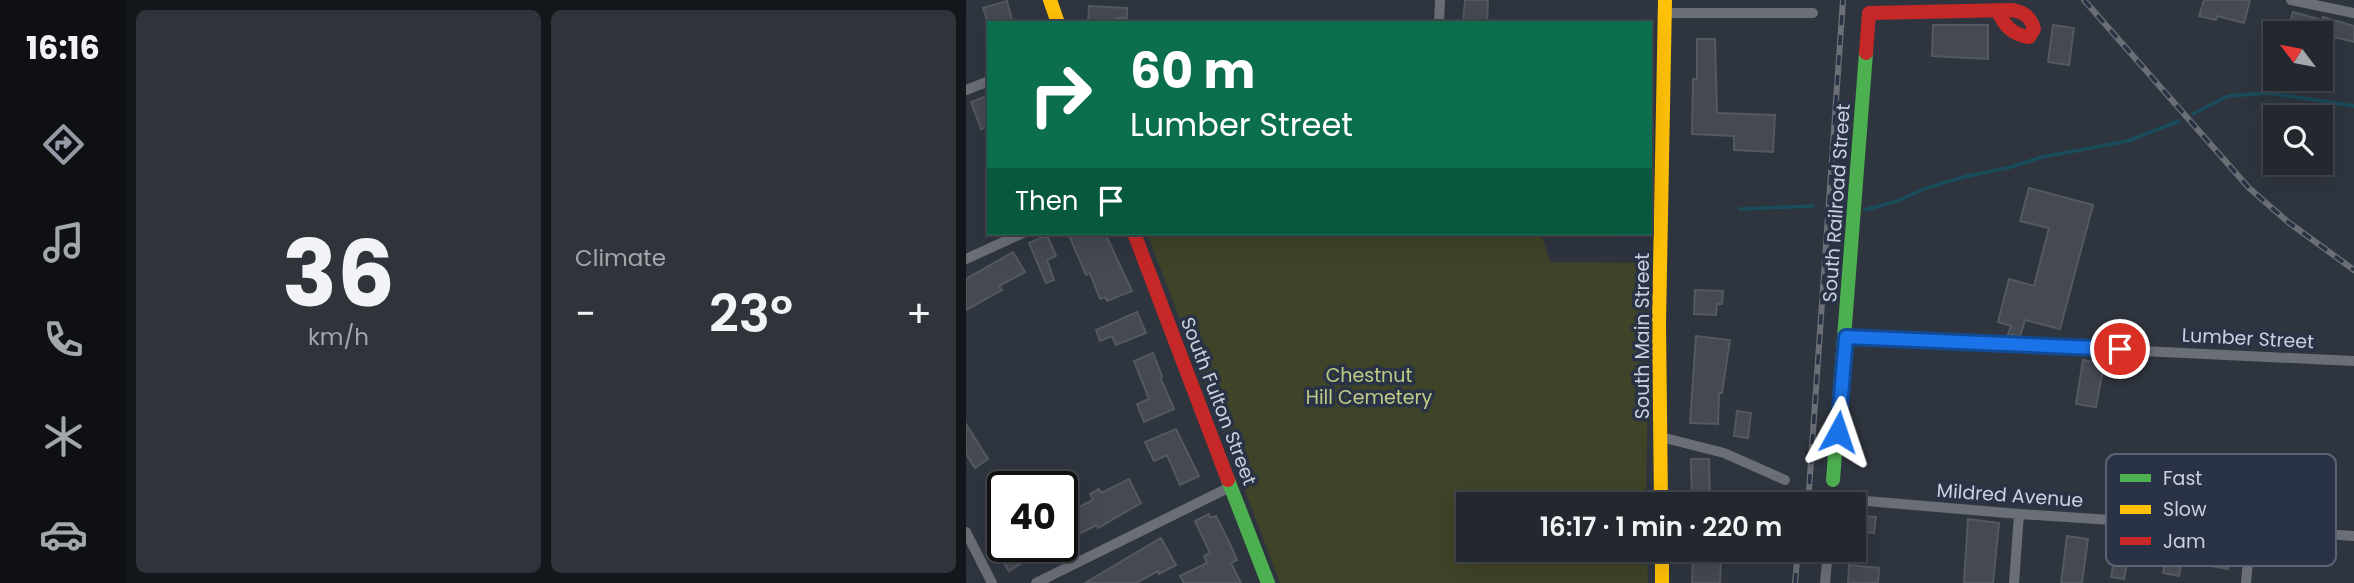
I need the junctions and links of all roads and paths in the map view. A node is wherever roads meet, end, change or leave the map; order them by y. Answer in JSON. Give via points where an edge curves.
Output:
{"nodes":[{"id":1,"x":1050,"y":0,"type":"edge"},
{"id":2,"x":1440,"y":0,"type":"edge"},
{"id":3,"x":2291,"y":0,"type":"edge"},
{"id":4,"x":1665,"y":7,"type":"edge"},
{"id":5,"x":2000,"y":10,"type":"dead end"},
{"id":6,"x":1813,"y":13,"type":"dead end"},
{"id":7,"x":2354,"y":13,"type":"edge"},
{"id":8,"x":1057,"y":21,"type":"edge"},
{"id":9,"x":1439,"y":21,"type":"edge"},
{"id":10,"x":987,"y":82,"type":"edge"},
{"id":11,"x":966,"y":90,"type":"edge"},
{"id":12,"x":1656,"y":173,"type":"edge"},
{"id":13,"x":1019,"y":235,"type":"edge"},
{"id":14,"x":1135,"y":235,"type":"edge"},
{"id":15,"x":966,"y":259,"type":"edge"},
{"id":16,"x":1846,"y":337,"type":"junction"},
{"id":17,"x":2354,"y":361,"type":"edge"},
{"id":18,"x":1661,"y":437,"type":"junction"},
{"id":19,"x":1785,"y":480,"type":"dead end"},
{"id":20,"x":1833,"y":480,"type":"dead end"},
{"id":21,"x":1231,"y":486,"type":"junction"},
{"id":22,"x":1661,"y":492,"type":"edge"},
{"id":23,"x":1866,"y":503,"type":"edge"},
{"id":24,"x":2019,"y":514,"type":"junction"},
{"id":25,"x":2106,"y":520,"type":"edge"},
{"id":26,"x":966,"y":532,"type":"edge"},
{"id":27,"x":2336,"y":535,"type":"edge"},
{"id":28,"x":2354,"y":536,"type":"edge"},
{"id":29,"x":1662,"y":562,"type":"edge"},
{"id":30,"x":1827,"y":562,"type":"edge"},
{"id":31,"x":992,"y":583,"type":"edge"},
{"id":32,"x":1036,"y":583,"type":"edge"},
{"id":33,"x":1268,"y":583,"type":"edge"},
{"id":34,"x":1662,"y":583,"type":"edge"},
{"id":35,"x":1825,"y":583,"type":"edge"},
{"id":36,"x":2014,"y":583,"type":"edge"}],
"edges":[{"from":1,"to":8,"type":"street"},
{"from":2,"to":9,"type":"street"},
{"from":3,"to":7,"type":"street"},
{"from":4,"to":6,"type":"street"},
{"from":4,"to":12,"type":"street","name":"South Main Street"},
{"from":5,"to":16,"type":"street","name":"South Railroad Street","via":[[1869,13]]},
{"from":10,"to":11,"type":"street"},
{"from":12,"to":18,"type":"street","name":"South Main Street"},
{"from":13,"to":15,"type":"street"},
{"from":14,"to":21,"type":"street","name":"South Fulton Street"},
{"from":16,"to":17,"type":"street","name":"Lumber Street"},
{"from":16,"to":20,"type":"street","name":"South Railroad Street"},
{"from":18,"to":19,"type":"street","via":[[1724,453]]},
{"from":18,"to":22,"type":"street","name":"South Main Street"},
{"from":21,"to":32,"type":"street"},
{"from":21,"to":33,"type":"street","name":"South Fulton Street"},
{"from":23,"to":24,"type":"street","name":"Mildred Avenue"},
{"from":24,"to":25,"type":"street","name":"Mildred Avenue"},
{"from":24,"to":36,"type":"street"},
{"from":26,"to":31,"type":"street"},
{"from":27,"to":28,"type":"street","name":"Mildred Avenue"},
{"from":29,"to":34,"type":"street"},
{"from":30,"to":35,"type":"street"}]}
